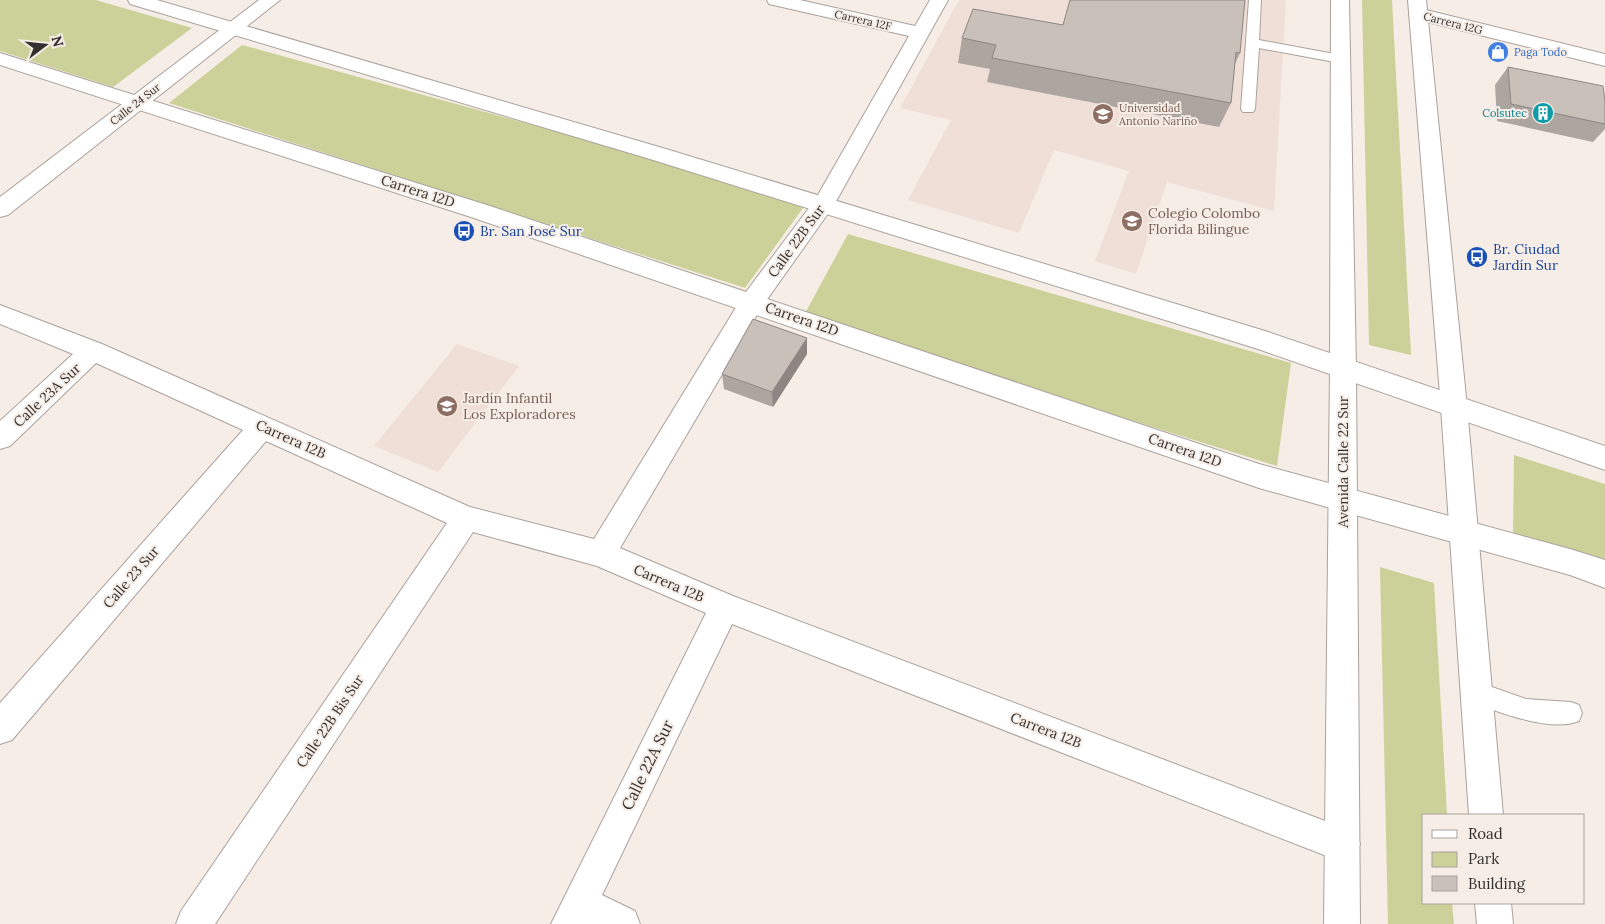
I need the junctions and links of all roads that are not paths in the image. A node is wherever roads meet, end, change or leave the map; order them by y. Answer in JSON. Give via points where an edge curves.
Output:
{"nodes":[{"id":1,"x":137,"y":0,"type":"edge"},
{"id":2,"x":270,"y":0,"type":"edge"},
{"id":3,"x":776,"y":0,"type":"edge"},
{"id":4,"x":938,"y":0,"type":"edge"},
{"id":5,"x":1255,"y":0,"type":"edge"},
{"id":6,"x":1340,"y":0,"type":"edge"},
{"id":7,"x":1417,"y":7,"type":"edge"},
{"id":8,"x":235,"y":27,"type":"junction"},
{"id":9,"x":921,"y":33,"type":"junction"},
{"id":10,"x":1253,"y":43,"type":"junction"},
{"id":11,"x":0,"y":58,"type":"edge"},
{"id":12,"x":1340,"y":58,"type":"junction"},
{"id":13,"x":1605,"y":60,"type":"edge"},
{"id":14,"x":138,"y":101,"type":"junction"},
{"id":15,"x":1248,"y":109,"type":"dead end"},
{"id":16,"x":823,"y":205,"type":"junction"},
{"id":17,"x":0,"y":209,"type":"edge"},
{"id":18,"x":752,"y":302,"type":"junction"},
{"id":19,"x":0,"y":314,"type":"edge"},
{"id":20,"x":93,"y":351,"type":"junction"},
{"id":21,"x":1343,"y":369,"type":"junction"},
{"id":22,"x":1454,"y":407,"type":"junction"},
{"id":23,"x":262,"y":426,"type":"junction"},
{"id":24,"x":0,"y":438,"type":"edge"},
{"id":25,"x":1605,"y":458,"type":"edge"},
{"id":26,"x":1343,"y":499,"type":"junction"},
{"id":27,"x":466,"y":518,"type":"junction"},
{"id":28,"x":1463,"y":532,"type":"junction"},
{"id":29,"x":601,"y":554,"type":"junction"},
{"id":30,"x":1605,"y":574,"type":"edge"},
{"id":31,"x":725,"y":607,"type":"junction"},
{"id":32,"x":1475,"y":692,"type":"junction"},
{"id":33,"x":1571,"y":713,"type":"dead end"},
{"id":34,"x":0,"y":728,"type":"edge"},
{"id":35,"x":1486,"y":814,"type":"edge"},
{"id":36,"x":1342,"y":844,"type":"junction"},
{"id":37,"x":1493,"y":904,"type":"edge"},
{"id":38,"x":574,"y":914,"type":"edge"},
{"id":39,"x":194,"y":924,"type":"edge"},
{"id":40,"x":622,"y":924,"type":"edge"},
{"id":41,"x":1342,"y":924,"type":"edge"},
{"id":42,"x":1495,"y":924,"type":"edge"}],
"edges":[{"from":1,"to":8,"type":"street"},
{"from":2,"to":8,"type":"street","name":"Calle 24 Sur"},
{"from":3,"to":9,"type":"street","name":"Carrera 12F"},
{"from":4,"to":9,"type":"street","name":"Calle 22B Sur"},
{"from":5,"to":10,"type":"lane"},
{"from":6,"to":12,"type":"street","name":"Avenida Calle 22 Sur"},
{"from":7,"to":13,"type":"street","name":"Carrera 12G"},
{"from":7,"to":22,"type":"street"},
{"from":8,"to":14,"type":"street","name":"Calle 24 Sur"},
{"from":8,"to":16,"type":"street"},
{"from":9,"to":16,"type":"street","name":"Calle 22B Sur"},
{"from":10,"to":12,"type":"lane"},
{"from":10,"to":15,"type":"lane"},
{"from":11,"to":14,"type":"street","name":"Carrera 12D"},
{"from":12,"to":21,"type":"street","name":"Avenida Calle 22 Sur"},
{"from":14,"to":17,"type":"street","name":"Calle 24 Sur"},
{"from":14,"to":18,"type":"street","name":"Carrera 12D"},
{"from":16,"to":18,"type":"street","name":"Calle 22B Sur"},
{"from":16,"to":21,"type":"street","via":[[1265,341]]},
{"from":18,"to":26,"type":"street","name":"Carrera 12D","via":[[1259,476]]},
{"from":18,"to":29,"type":"street","name":"Calle 22B Sur"},
{"from":19,"to":20,"type":"street","name":"Carrera 12B"},
{"from":20,"to":23,"type":"street","name":"Carrera 12B"},
{"from":20,"to":24,"type":"street","name":"Calle 23A Sur"},
{"from":21,"to":22,"type":"street"},
{"from":21,"to":26,"type":"street","name":"Avenida Calle 22 Sur"},
{"from":22,"to":25,"type":"street"},
{"from":22,"to":28,"type":"street"},
{"from":23,"to":27,"type":"street","name":"Carrera 12B"},
{"from":23,"to":34,"type":"street","name":"Calle 23 Sur"},
{"from":26,"to":28,"type":"street","name":"Carrera 12D"},
{"from":26,"to":36,"type":"street","name":"Avenida Calle 22 Sur"},
{"from":27,"to":29,"type":"street","name":"Carrera 12B"},
{"from":27,"to":39,"type":"street","name":"Calle 22B Bis Sur"},
{"from":28,"to":30,"type":"street","name":"Carrera 12D"},
{"from":28,"to":32,"type":"street"},
{"from":29,"to":31,"type":"street","name":"Carrera 12B"},
{"from":31,"to":36,"type":"street","name":"Carrera 12B"},
{"from":31,"to":38,"type":"street","name":"Calle 22A Sur"},
{"from":32,"to":33,"type":"lane","via":[[1526,710]]},
{"from":32,"to":35,"type":"street"},
{"from":36,"to":41,"type":"street","name":"Avenida Calle 22 Sur"},
{"from":37,"to":42,"type":"street"},
{"from":38,"to":40,"type":"street"}]}
